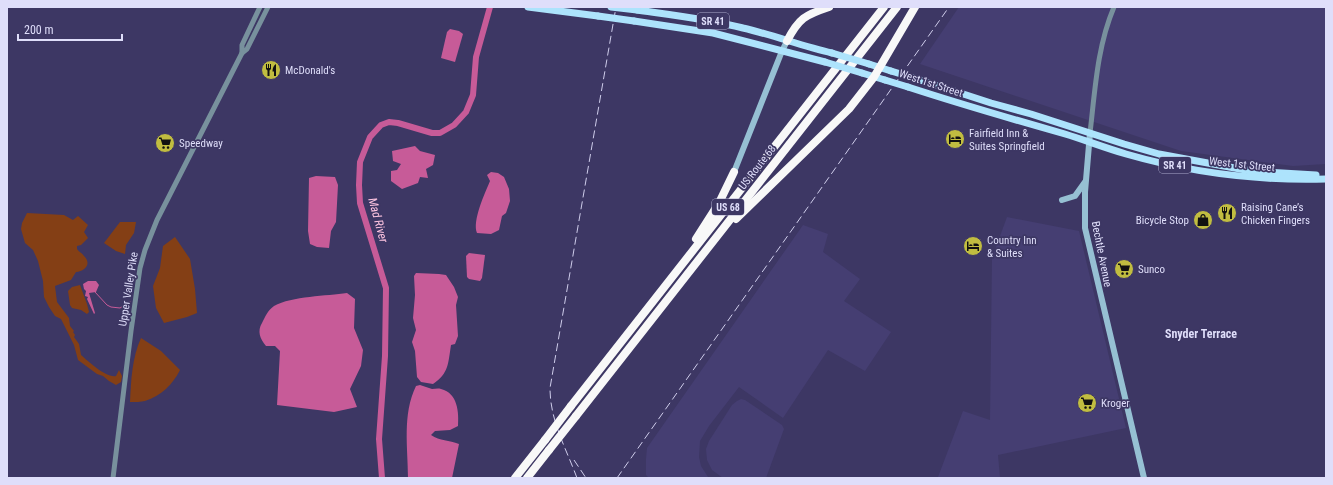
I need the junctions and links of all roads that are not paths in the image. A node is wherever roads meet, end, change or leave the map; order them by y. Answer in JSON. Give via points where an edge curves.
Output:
{"nodes":[{"id":1,"x":260,"y":7,"type":"edge"},
{"id":2,"x":268,"y":7,"type":"edge"},
{"id":3,"x":528,"y":7,"type":"edge"},
{"id":4,"x":611,"y":7,"type":"edge"},
{"id":5,"x":829,"y":7,"type":"edge"},
{"id":6,"x":884,"y":7,"type":"edge"},
{"id":7,"x":897,"y":7,"type":"edge"},
{"id":8,"x":915,"y":7,"type":"edge"},
{"id":9,"x":1114,"y":7,"type":"edge"},
{"id":10,"x":787,"y":41,"type":"junction"},
{"id":11,"x":782,"y":51,"type":"junction"},
{"id":12,"x":242,"y":53,"type":"junction"},
{"id":13,"x":880,"y":68,"type":"junction"},
{"id":14,"x":874,"y":77,"type":"junction"},
{"id":15,"x":1090,"y":133,"type":"junction"},
{"id":16,"x":1089,"y":142,"type":"junction"},
{"id":17,"x":734,"y":172,"type":"joint"},
{"id":18,"x":1326,"y":174,"type":"edge"},
{"id":19,"x":1326,"y":179,"type":"edge"},
{"id":20,"x":1086,"y":181,"type":"junction"},
{"id":21,"x":1062,"y":200,"type":"dead end"},
{"id":22,"x":709,"y":247,"type":"junction"},
{"id":23,"x":654,"y":301,"type":"junction"},
{"id":24,"x":113,"y":478,"type":"edge"},
{"id":25,"x":515,"y":478,"type":"edge"},
{"id":26,"x":527,"y":478,"type":"edge"},
{"id":27,"x":1144,"y":478,"type":"edge"}],
"edges":[{"from":1,"to":12,"type":"street","name":"Upper Valley Pike","via":[[242,45]]},
{"from":2,"to":12,"type":"street","name":"Upper Valley Pike","via":[[247,49]]},
{"from":3,"to":11,"type":"main road","name":"West 1st Street","number":"SR 41","bridge":true,"via":[[713,33]]},
{"from":4,"to":10,"type":"main road","name":"West 1st Street","number":"SR 41","bridge":true,"via":[[720,22]]},
{"from":5,"to":10,"type":"highway","via":[[800,21]]},
{"from":6,"to":23,"type":"highway","name":"US Route 68","number":"US 68"},
{"from":7,"to":22,"type":"highway","name":"US Route 68","number":"US 68"},
{"from":8,"to":13,"type":"highway"},
{"from":9,"to":15,"type":"street","name":"Bechtle Avenue","via":[[1100,54]]},
{"from":10,"to":11,"type":"main road"},
{"from":10,"to":13,"type":"main road","name":"West 1st Street","number":"SR 41","bridge":true},
{"from":11,"to":14,"type":"main road","name":"West 1st Street","number":"SR 41","bridge":true},
{"from":11,"to":17,"type":"main road"},
{"from":12,"to":24,"type":"street","name":"Upper Valley Pike","via":[[157,220],[145,250],[131,331]]},
{"from":13,"to":14,"type":"highway"},
{"from":13,"to":15,"type":"main road","name":"West 1st Street","number":"SR 41","bridge":true},
{"from":14,"to":16,"type":"main road","name":"West 1st Street","number":"SR 41","bridge":true},
{"from":14,"to":22,"type":"highway","via":[[841,118]]},
{"from":15,"to":16,"type":"main road","name":"Bechtle Avenue"},
{"from":15,"to":18,"type":"main road","name":"West 1st Street","number":"SR 41","via":[[1159,154],[1218,165],[1258,171]]},
{"from":16,"to":19,"type":"main road","name":"West 1st Street","number":"SR 41","via":[[1135,156],[1216,174],[1285,180]]},
{"from":16,"to":20,"type":"main road","name":"Bechtle Avenue"},
{"from":17,"to":23,"type":"highway","via":[[710,218],[676,264]]},
{"from":20,"to":21,"type":"main road","via":[[1074,196]]},
{"from":20,"to":27,"type":"main road","name":"Bechtle Avenue","via":[[1084,208],[1088,244]]},
{"from":22,"to":26,"type":"highway","name":"US Route 68","number":"US 68","bridge":true},
{"from":23,"to":25,"type":"highway","name":"US Route 68","number":"US 68","bridge":true}]}
